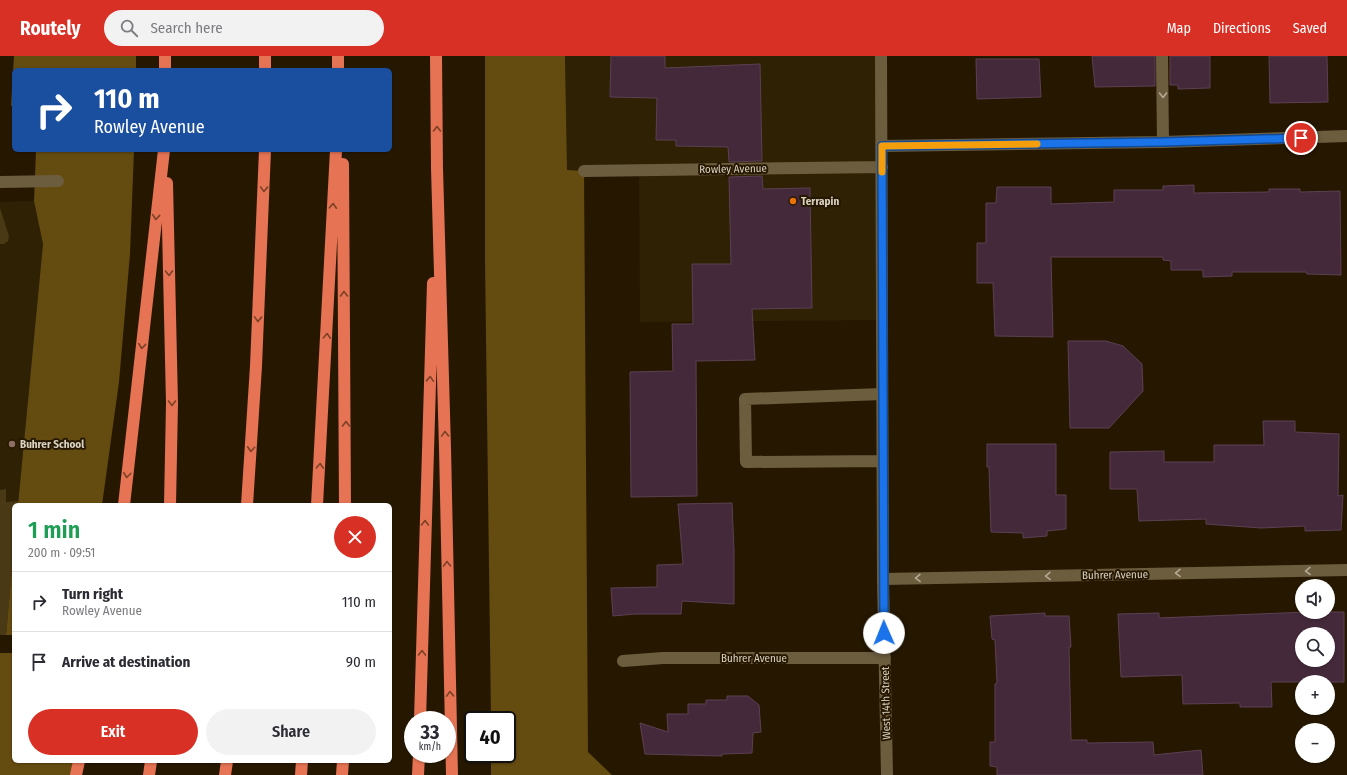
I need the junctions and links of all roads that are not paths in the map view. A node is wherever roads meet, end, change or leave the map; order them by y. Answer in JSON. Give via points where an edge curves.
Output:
{"nodes":[{"id":1,"x":165,"y":56,"type":"edge"},
{"id":2,"x":265,"y":56,"type":"edge"},
{"id":3,"x":338,"y":56,"type":"edge"},
{"id":4,"x":342,"y":56,"type":"edge"},
{"id":5,"x":436,"y":56,"type":"edge"},
{"id":6,"x":881,"y":56,"type":"edge"},
{"id":7,"x":1162,"y":56,"type":"edge"},
{"id":8,"x":165,"y":68,"type":"edge"},
{"id":9,"x":265,"y":68,"type":"edge"},
{"id":10,"x":338,"y":68,"type":"edge"},
{"id":11,"x":342,"y":68,"type":"edge"},
{"id":12,"x":1347,"y":136,"type":"edge"},
{"id":13,"x":1163,"y":142,"type":"junction"},
{"id":14,"x":882,"y":146,"type":"junction"},
{"id":15,"x":165,"y":152,"type":"edge"},
{"id":16,"x":165,"y":152,"type":"edge"},
{"id":17,"x":264,"y":152,"type":"edge"},
{"id":18,"x":336,"y":152,"type":"edge"},
{"id":19,"x":343,"y":152,"type":"edge"},
{"id":20,"x":882,"y":167,"type":"junction"},
{"id":21,"x":437,"y":168,"type":"junction"},
{"id":22,"x":584,"y":171,"type":"dead end"},
{"id":23,"x":58,"y":181,"type":"dead end"},
{"id":24,"x":0,"y":182,"type":"edge"},
{"id":25,"x":882,"y":394,"type":"junction"},
{"id":26,"x":882,"y":461,"type":"junction"},
{"id":27,"x":124,"y":503,"type":"edge"},
{"id":28,"x":170,"y":503,"type":"edge"},
{"id":29,"x":247,"y":503,"type":"edge"},
{"id":30,"x":317,"y":503,"type":"edge"},
{"id":31,"x":345,"y":503,"type":"edge"},
{"id":32,"x":1347,"y":570,"type":"edge"},
{"id":33,"x":883,"y":579,"type":"junction"},
{"id":34,"x":885,"y":658,"type":"junction"},
{"id":35,"x":623,"y":661,"type":"dead end"},
{"id":36,"x":420,"y":711,"type":"edge"},
{"id":37,"x":79,"y":763,"type":"edge"},
{"id":38,"x":151,"y":763,"type":"edge"},
{"id":39,"x":227,"y":763,"type":"edge"},
{"id":40,"x":302,"y":763,"type":"edge"},
{"id":41,"x":343,"y":763,"type":"edge"},
{"id":42,"x":419,"y":763,"type":"edge"},
{"id":43,"x":76,"y":775,"type":"edge"},
{"id":44,"x":149,"y":775,"type":"edge"},
{"id":45,"x":225,"y":775,"type":"edge"},
{"id":46,"x":301,"y":775,"type":"edge"},
{"id":47,"x":342,"y":775,"type":"edge"},
{"id":48,"x":418,"y":775,"type":"edge"},
{"id":49,"x":452,"y":775,"type":"edge"},
{"id":50,"x":887,"y":775,"type":"edge"}],
"edges":[{"from":1,"to":8,"type":"highway"},
{"from":2,"to":9,"type":"highway"},
{"from":3,"to":10,"type":"highway"},
{"from":4,"to":11,"type":"highway"},
{"from":21,"to":5,"type":"highway","one_way":true},
{"from":6,"to":14,"type":"street","name":"West 14th Street"},
{"from":7,"to":13,"type":"street","one_way":true},
{"from":12,"to":13,"type":"street"},
{"from":13,"to":14,"type":"street"},
{"from":14,"to":20,"type":"street","name":"West 14th Street"},
{"from":15,"to":27,"type":"highway","one_way":true},
{"from":16,"to":28,"type":"highway","one_way":true,"via":[[172,403]]},
{"from":17,"to":29,"type":"highway","one_way":true,"via":[[256,366]]},
{"from":30,"to":18,"type":"highway","one_way":true},
{"from":31,"to":19,"type":"highway","one_way":true},
{"from":20,"to":22,"type":"street","name":"Rowley Avenue"},
{"from":20,"to":25,"type":"street","name":"West 14th Street"},
{"from":36,"to":21,"type":"highway","one_way":true},
{"from":49,"to":21,"type":"highway","one_way":true},
{"from":23,"to":24,"type":"street"},
{"from":25,"to":26,"type":"street","name":"West 14th Street"},
{"from":25,"to":26,"type":"street","via":[[745,399],[746,462]]},
{"from":26,"to":33,"type":"street","name":"West 14th Street"},
{"from":32,"to":33,"type":"street","name":"Buhrer Avenue","one_way":true},
{"from":33,"to":34,"type":"street","name":"West 14th Street"},
{"from":34,"to":35,"type":"street","name":"Buhrer Avenue","via":[[663,658]]},
{"from":34,"to":50,"type":"street","name":"West 14th Street"},
{"from":37,"to":43,"type":"highway"},
{"from":38,"to":44,"type":"highway"},
{"from":39,"to":45,"type":"highway"},
{"from":40,"to":46,"type":"highway"},
{"from":41,"to":47,"type":"highway"},
{"from":42,"to":48,"type":"highway"}]}
